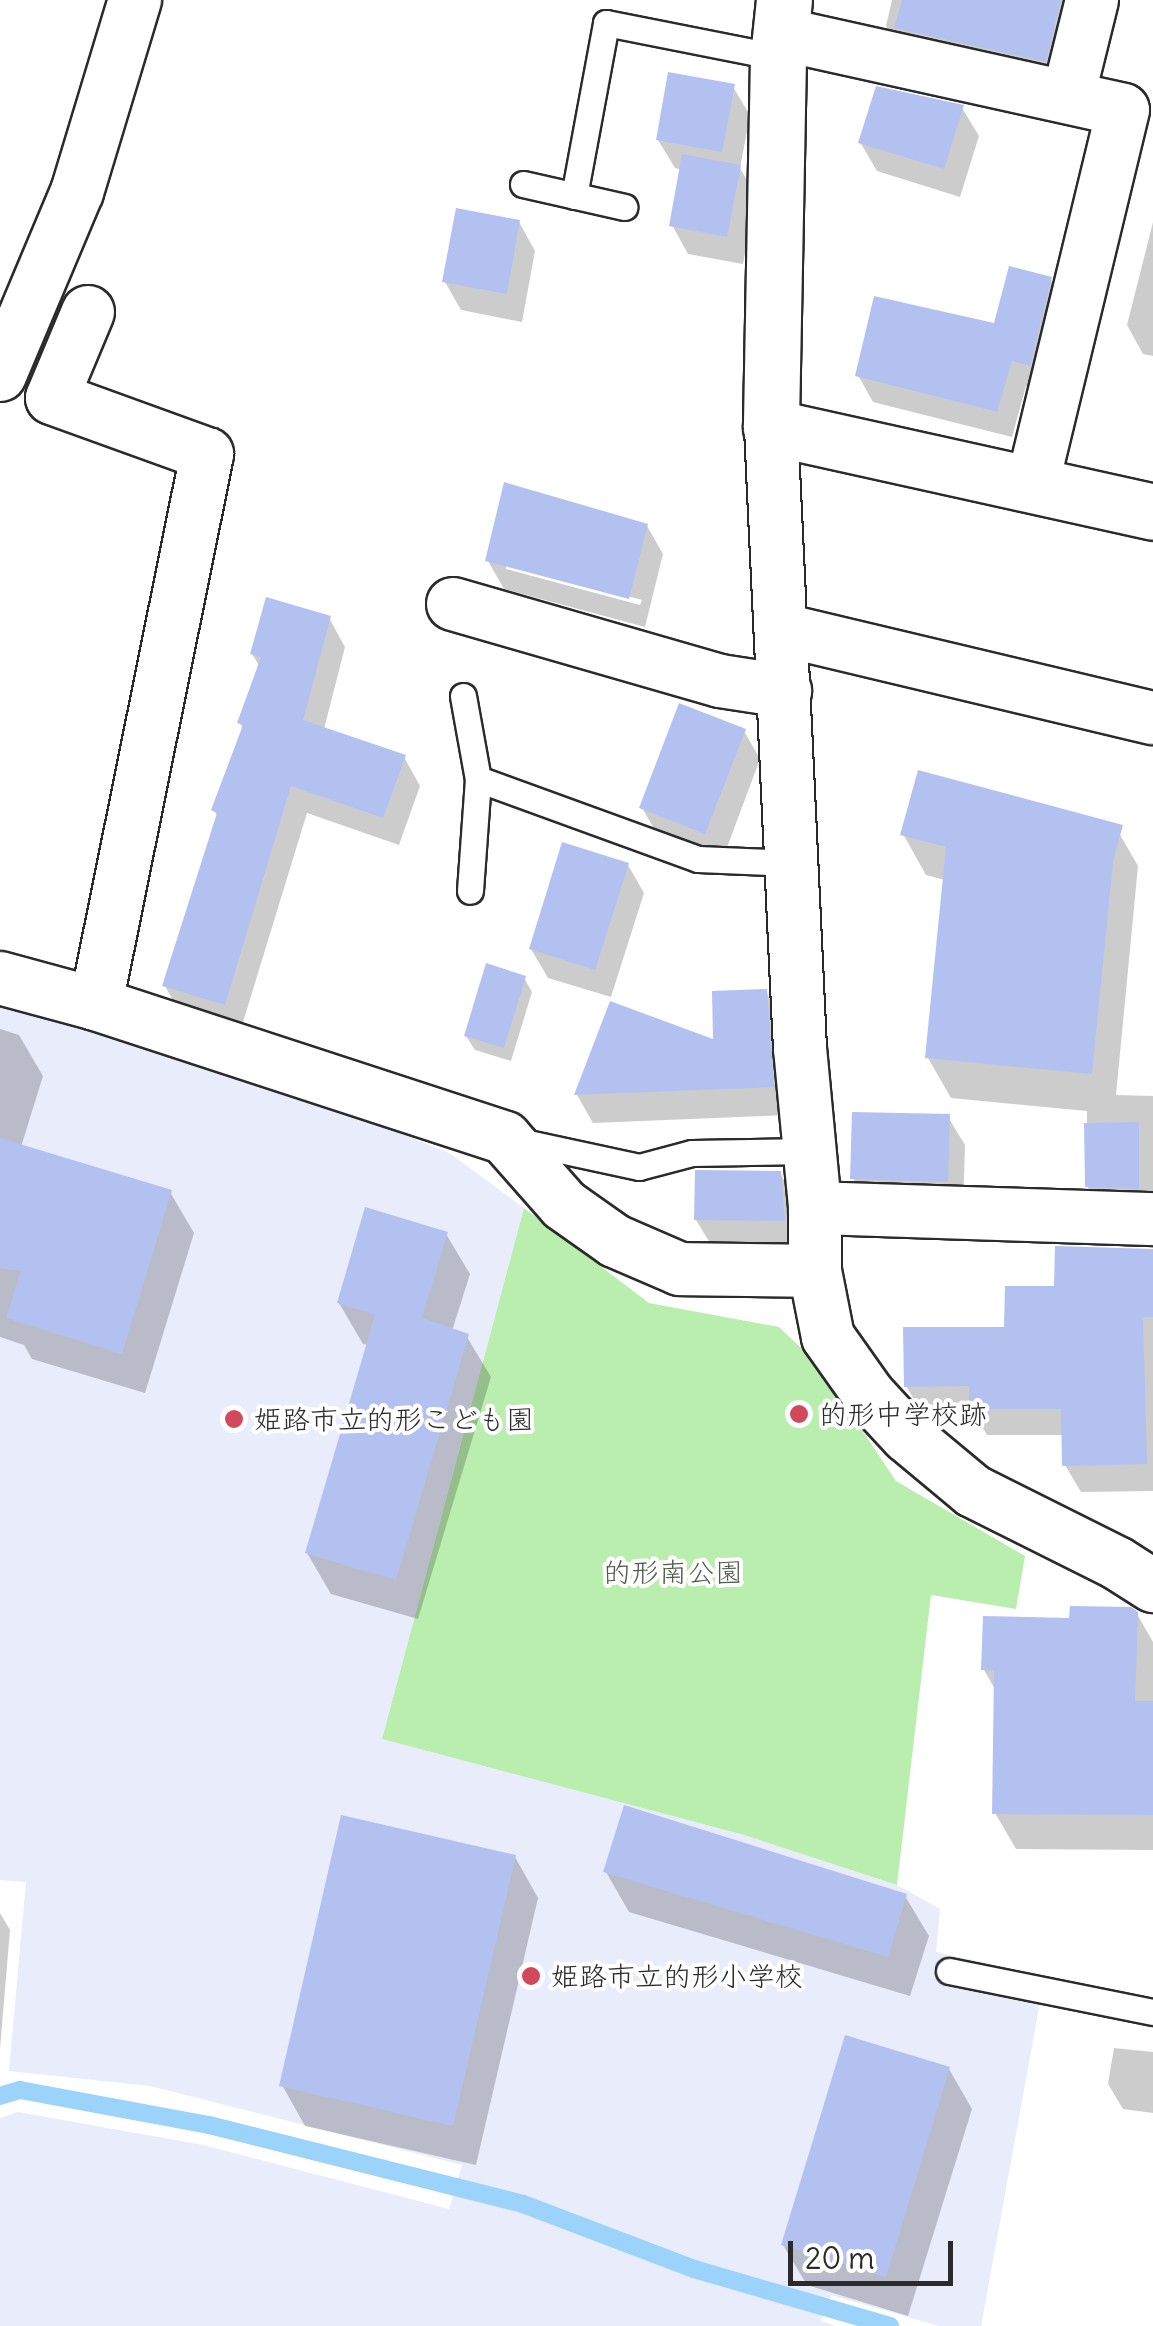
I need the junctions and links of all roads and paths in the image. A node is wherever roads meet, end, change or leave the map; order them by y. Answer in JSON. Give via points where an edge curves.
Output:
{"nodes":[{"id":1,"x":135,"y":0,"type":"edge"},
{"id":2,"x":1092,"y":0,"type":"edge"},
{"id":3,"x":781,"y":30,"type":"edge"},
{"id":4,"x":1068,"y":98,"type":"junction"},
{"id":5,"x":523,"y":184,"type":"dead end"},
{"id":6,"x":574,"y":196,"type":"junction"},
{"id":7,"x":624,"y":206,"type":"dead end"},
{"id":8,"x":88,"y":312,"type":"dead end"},
{"id":9,"x":0,"y":375,"type":"edge"},
{"id":10,"x":771,"y":428,"type":"junction"},
{"id":11,"x":1032,"y":485,"type":"junction"},
{"id":12,"x":1153,"y":512,"type":"edge"},
{"id":13,"x":453,"y":604,"type":"dead end"},
{"id":14,"x":783,"y":630,"type":"junction"},
{"id":15,"x":786,"y":691,"type":"junction"},
{"id":16,"x":463,"y":696,"type":"dead end"},
{"id":17,"x":1153,"y":718,"type":"edge"},
{"id":18,"x":478,"y":780,"type":"junction"},
{"id":19,"x":792,"y":863,"type":"junction"},
{"id":20,"x":470,"y":891,"type":"dead end"},
{"id":21,"x":0,"y":978,"type":"edge"},
{"id":22,"x":96,"y":1004,"type":"junction"},
{"id":23,"x":505,"y":1138,"type":"junction"},
{"id":24,"x":809,"y":1151,"type":"junction"},
{"id":25,"x":815,"y":1208,"type":"junction"},
{"id":26,"x":1153,"y":1219,"type":"edge"},
{"id":27,"x":815,"y":1271,"type":"junction"},
{"id":28,"x":1153,"y":1586,"type":"edge"},
{"id":29,"x":949,"y":1971,"type":"dead end"},
{"id":30,"x":1153,"y":2012,"type":"edge"}],
"edges":[{"from":1,"to":9,"type":"street","via":[[77,192]]},
{"from":2,"to":4,"type":"street"},
{"from":3,"to":4,"type":"street"},
{"from":3,"to":6,"type":"lane","via":[[606,23]]},
{"from":3,"to":10,"type":"street"},
{"from":4,"to":11,"type":"street","via":[[1123,110]]},
{"from":5,"to":6,"type":"lane"},
{"from":6,"to":7,"type":"lane"},
{"from":8,"to":22,"type":"street","via":[[52,398],[207,454]]},
{"from":10,"to":11,"type":"street"},
{"from":10,"to":14,"type":"street"},
{"from":11,"to":12,"type":"street"},
{"from":13,"to":15,"type":"street","via":[[720,681]]},
{"from":14,"to":15,"type":"street"},
{"from":14,"to":17,"type":"street"},
{"from":15,"to":19,"type":"street"},
{"from":16,"to":18,"type":"lane"},
{"from":18,"to":19,"type":"lane","via":[[698,859]]},
{"from":18,"to":20,"type":"lane"},
{"from":19,"to":24,"type":"street"},
{"from":21,"to":22,"type":"street"},
{"from":22,"to":23,"type":"street"},
{"from":23,"to":24,"type":"lane","via":[[639,1168],[692,1153]]},
{"from":23,"to":27,"type":"street","via":[[564,1205],[615,1241],[680,1269]]},
{"from":24,"to":25,"type":"street"},
{"from":25,"to":26,"type":"street"},
{"from":25,"to":27,"type":"street"},
{"from":27,"to":28,"type":"street","via":[[828,1336],[907,1436],[973,1490]]},
{"from":29,"to":30,"type":"lane"}]}
